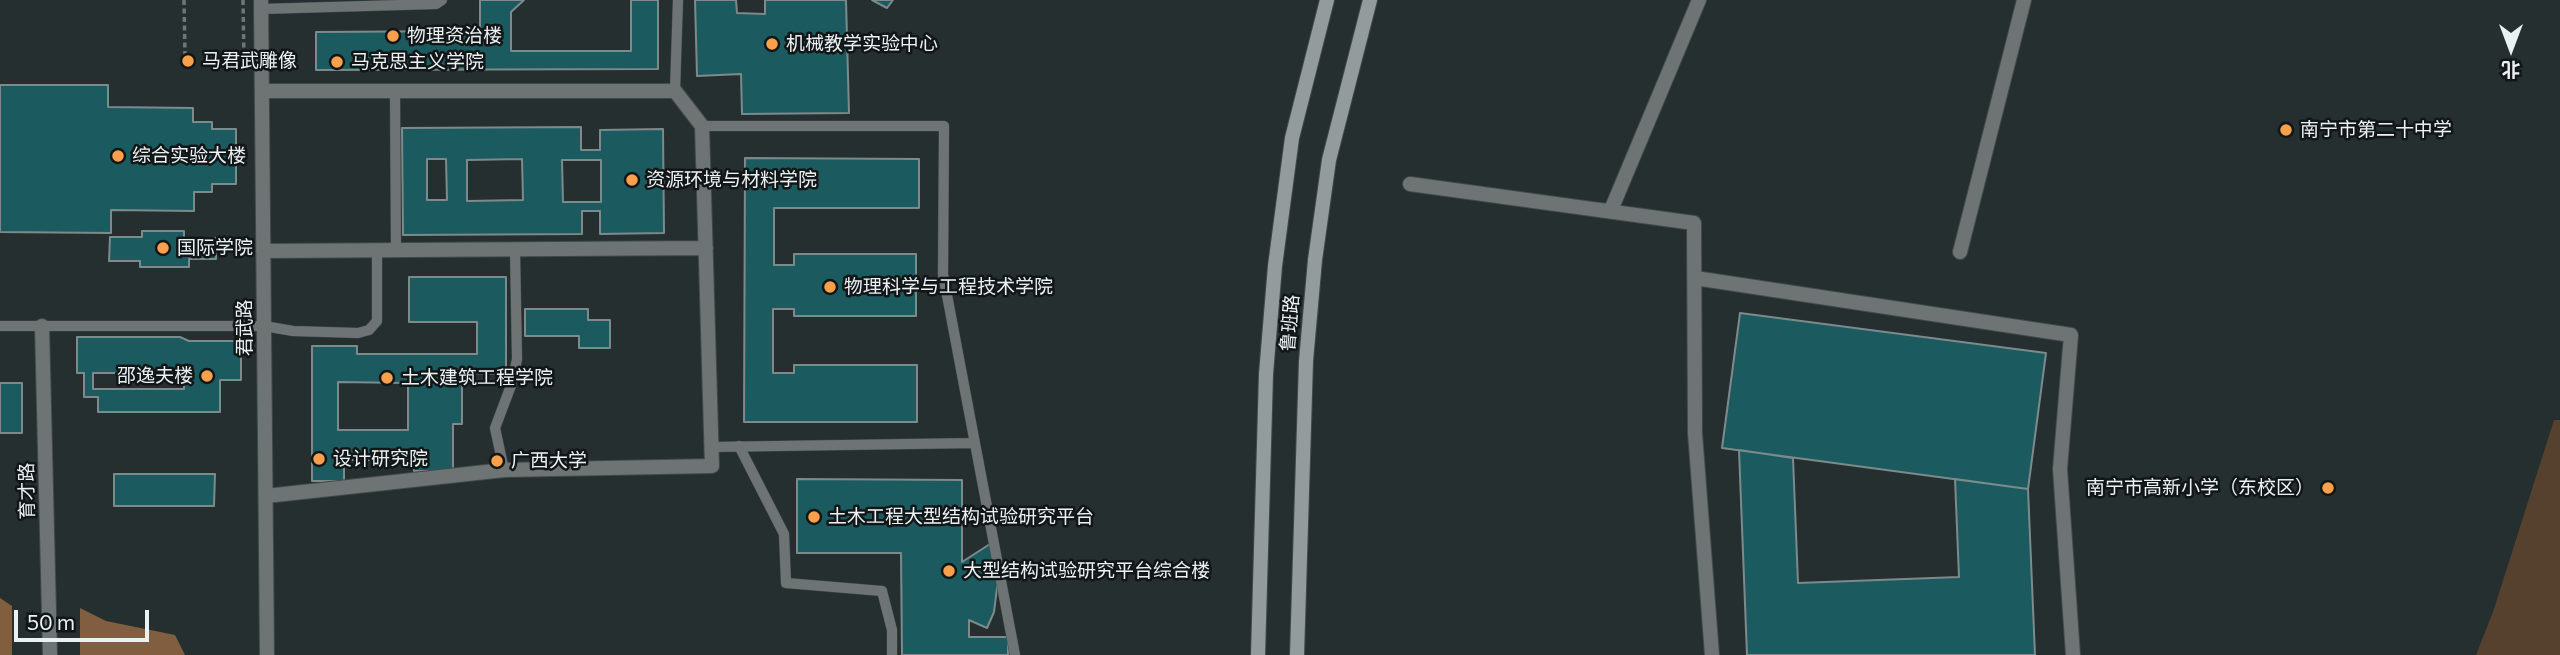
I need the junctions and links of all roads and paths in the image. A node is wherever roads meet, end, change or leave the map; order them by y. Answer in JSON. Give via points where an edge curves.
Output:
{"nodes":[{"id":1,"x":184,"y":0,"type":"edge"},
{"id":2,"x":442,"y":0,"type":"edge"},
{"id":3,"x":678,"y":0,"type":"edge"},
{"id":4,"x":1327,"y":0,"type":"edge"},
{"id":5,"x":1370,"y":0,"type":"edge"},
{"id":6,"x":1699,"y":0,"type":"edge"},
{"id":7,"x":2024,"y":0,"type":"edge"},
{"id":8,"x":261,"y":4,"type":"edge"},
{"id":9,"x":185,"y":57,"type":"dead end"},
{"id":10,"x":262,"y":91,"type":"junction"},
{"id":11,"x":395,"y":91,"type":"junction"},
{"id":12,"x":675,"y":91,"type":"junction"},
{"id":13,"x":702,"y":126,"type":"junction"},
{"id":14,"x":1410,"y":184,"type":"dead end"},
{"id":15,"x":1611,"y":210,"type":"junction"},
{"id":16,"x":706,"y":248,"type":"junction"},
{"id":17,"x":515,"y":249,"type":"junction"},
{"id":18,"x":377,"y":250,"type":"junction"},
{"id":19,"x":396,"y":250,"type":"junction"},
{"id":20,"x":263,"y":251,"type":"junction"},
{"id":21,"x":1960,"y":252,"type":"dead end"},
{"id":22,"x":1695,"y":278,"type":"junction"},
{"id":23,"x":0,"y":326,"type":"edge"},
{"id":24,"x":42,"y":326,"type":"junction"},
{"id":25,"x":264,"y":326,"type":"junction"},
{"id":26,"x":975,"y":443,"type":"junction"},
{"id":27,"x":739,"y":446,"type":"junction"},
{"id":28,"x":711,"y":447,"type":"junction"},
{"id":29,"x":504,"y":470,"type":"junction"},
{"id":30,"x":266,"y":496,"type":"junction"},
{"id":31,"x":50,"y":655,"type":"edge"},
{"id":32,"x":267,"y":655,"type":"edge"},
{"id":33,"x":892,"y":655,"type":"edge"},
{"id":34,"x":1015,"y":655,"type":"edge"},
{"id":35,"x":1258,"y":655,"type":"edge"},
{"id":36,"x":1297,"y":655,"type":"edge"},
{"id":37,"x":1712,"y":655,"type":"edge"},
{"id":38,"x":2073,"y":655,"type":"edge"}],
"edges":[{"from":1,"to":9,"type":"path"},
{"from":2,"to":8,"type":"lane","via":[[436,4]]},
{"from":3,"to":12,"type":"lane"},
{"from":4,"to":35,"type":"main road","name":"鲁班路","via":[[1292,138],[1275,265],[1266,374]]},
{"from":5,"to":36,"type":"main road","name":"鲁班路","via":[[1329,160],[1315,260],[1306,361]]},
{"from":6,"to":15,"type":"street"},
{"from":7,"to":21,"type":"street"},
{"from":8,"to":10,"type":"street","name":"君武路"},
{"from":10,"to":11,"type":"street"},
{"from":10,"to":20,"type":"street","name":"君武路"},
{"from":11,"to":12,"type":"street"},
{"from":11,"to":19,"type":"lane"},
{"from":12,"to":13,"type":"street"},
{"from":13,"to":16,"type":"street"},
{"from":13,"to":26,"type":"lane","via":[[944,126],[943,274]]},
{"from":14,"to":15,"type":"street"},
{"from":15,"to":22,"type":"street","via":[[1694,223]]},
{"from":16,"to":17,"type":"street"},
{"from":16,"to":28,"type":"street"},
{"from":17,"to":19,"type":"street"},
{"from":17,"to":29,"type":"lane","via":[[517,359],[495,428]]},
{"from":18,"to":19,"type":"street"},
{"from":18,"to":20,"type":"street"},
{"from":18,"to":25,"type":"lane","via":[[377,321],[369,330],[293,331]]},
{"from":20,"to":25,"type":"street","name":"君武路"},
{"from":22,"to":37,"type":"street","via":[[1695,433]]},
{"from":22,"to":38,"type":"street","via":[[2071,335],[2060,468]]},
{"from":23,"to":24,"type":"lane"},
{"from":24,"to":25,"type":"lane"},
{"from":24,"to":31,"type":"street","name":"育才路"},
{"from":25,"to":30,"type":"street","name":"君武路"},
{"from":26,"to":27,"type":"lane"},
{"from":26,"to":34,"type":"lane"},
{"from":27,"to":28,"type":"lane"},
{"from":27,"to":33,"type":"lane","via":[[784,534],[786,583],[882,591],[892,630]]},
{"from":28,"to":29,"type":"street","via":[[712,466]]},
{"from":29,"to":30,"type":"street"},
{"from":30,"to":32,"type":"street","name":"君武路"}]}
